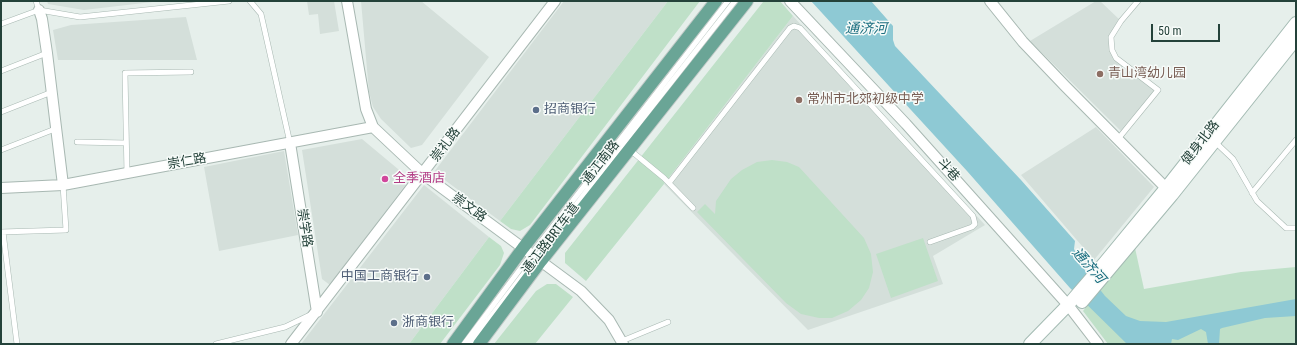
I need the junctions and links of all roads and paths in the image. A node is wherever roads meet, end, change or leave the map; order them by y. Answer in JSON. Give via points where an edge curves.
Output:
{"nodes":[{"id":1,"x":229,"y":1,"type":"edge"},
{"id":2,"x":250,"y":1,"type":"edge"},
{"id":3,"x":347,"y":1,"type":"edge"},
{"id":4,"x":555,"y":1,"type":"edge"},
{"id":5,"x":716,"y":1,"type":"edge"},
{"id":6,"x":728,"y":1,"type":"edge"},
{"id":7,"x":735,"y":1,"type":"edge"},
{"id":8,"x":747,"y":1,"type":"edge"},
{"id":9,"x":790,"y":1,"type":"edge"},
{"id":10,"x":990,"y":1,"type":"edge"},
{"id":11,"x":1138,"y":1,"type":"edge"},
{"id":12,"x":183,"y":3,"type":"edge"},
{"id":13,"x":37,"y":5,"type":"edge"},
{"id":14,"x":1296,"y":23,"type":"edge"},
{"id":15,"x":1,"y":24,"type":"edge"},
{"id":16,"x":1296,"y":39,"type":"edge"},
{"id":17,"x":47,"y":53,"type":"junction"},
{"id":18,"x":1,"y":71,"type":"edge"},
{"id":19,"x":191,"y":72,"type":"dead end"},
{"id":20,"x":52,"y":92,"type":"junction"},
{"id":21,"x":1,"y":112,"type":"edge"},
{"id":22,"x":373,"y":127,"type":"junction"},
{"id":23,"x":55,"y":130,"type":"junction"},
{"id":24,"x":1118,"y":139,"type":"junction"},
{"id":25,"x":1211,"y":139,"type":"junction"},
{"id":26,"x":1296,"y":140,"type":"edge"},
{"id":27,"x":77,"y":142,"type":"dead end"},
{"id":28,"x":126,"y":143,"type":"junction"},
{"id":29,"x":290,"y":143,"type":"junction"},
{"id":30,"x":1,"y":150,"type":"edge"},
{"id":31,"x":630,"y":150,"type":"junction"},
{"id":32,"x":127,"y":174,"type":"junction"},
{"id":33,"x":423,"y":174,"type":"junction"},
{"id":34,"x":669,"y":183,"type":"junction"},
{"id":35,"x":63,"y":185,"type":"junction"},
{"id":36,"x":1,"y":188,"type":"edge"},
{"id":37,"x":1166,"y":188,"type":"junction"},
{"id":38,"x":1252,"y":193,"type":"junction"},
{"id":39,"x":693,"y":208,"type":"dead end"},
{"id":40,"x":1296,"y":228,"type":"edge"},
{"id":41,"x":2,"y":232,"type":"edge"},
{"id":42,"x":930,"y":242,"type":"dead end"},
{"id":43,"x":533,"y":255,"type":"junction"},
{"id":44,"x":1107,"y":266,"type":"junction"},
{"id":45,"x":1071,"y":308,"type":"junction"},
{"id":46,"x":317,"y":312,"type":"junction"},
{"id":47,"x":668,"y":322,"type":"dead end"},
{"id":48,"x":622,"y":343,"type":"edge"},
{"id":49,"x":17,"y":344,"type":"edge"},
{"id":50,"x":216,"y":344,"type":"edge"},
{"id":51,"x":291,"y":344,"type":"edge"},
{"id":52,"x":453,"y":344,"type":"edge"},
{"id":53,"x":464,"y":344,"type":"edge"},
{"id":54,"x":470,"y":344,"type":"edge"},
{"id":55,"x":479,"y":344,"type":"edge"},
{"id":56,"x":1030,"y":344,"type":"edge"},
{"id":57,"x":1040,"y":344,"type":"edge"},
{"id":58,"x":1098,"y":344,"type":"edge"}],
"edges":[{"from":1,"to":12,"type":"lane"},
{"from":2,"to":29,"type":"lane","via":[[261,14]]},
{"from":3,"to":22,"type":"street","name":"崇文路","via":[[366,109]]},
{"from":4,"to":33,"type":"street","name":"崇礼路"},
{"from":5,"to":43,"type":"main road","name":"通江南路"},
{"from":6,"to":43,"type":"lane","name":"通江路BRT车道"},
{"from":7,"to":43,"type":"lane","name":"通江路BRT车道"},
{"from":8,"to":31,"type":"main road","name":"通江南路"},
{"from":9,"to":45,"type":"street","name":"斗巷","via":[[906,124]]},
{"from":10,"to":24,"type":"street","via":[[1023,42]]},
{"from":11,"to":24,"type":"lane","via":[[1111,37],[1112,50],[1116,58],[1158,90]]},
{"from":12,"to":13,"type":"lane","via":[[80,16]]},
{"from":13,"to":15,"type":"lane"},
{"from":13,"to":17,"type":"street","via":[[42,19]]},
{"from":14,"to":25,"type":"main road","name":"健身北路"},
{"from":16,"to":25,"type":"main road","name":"健身北路"},
{"from":17,"to":18,"type":"lane"},
{"from":17,"to":20,"type":"street"},
{"from":19,"to":28,"type":"lane","via":[[125,73]]},
{"from":20,"to":21,"type":"lane"},
{"from":20,"to":23,"type":"street"},
{"from":22,"to":29,"type":"street","name":"崇仁路"},
{"from":22,"to":33,"type":"street","name":"崇文路"},
{"from":23,"to":30,"type":"lane"},
{"from":23,"to":35,"type":"street"},
{"from":24,"to":37,"type":"street"},
{"from":25,"to":37,"type":"main road","name":"健身北路"},
{"from":25,"to":38,"type":"lane","via":[[1232,159]]},
{"from":25,"to":44,"type":"main road","name":"健身北路"},
{"from":26,"to":38,"type":"lane"},
{"from":27,"to":28,"type":"lane"},
{"from":28,"to":32,"type":"lane"},
{"from":29,"to":32,"type":"street","name":"崇仁路"},
{"from":29,"to":46,"type":"street","name":"崇学路"},
{"from":31,"to":34,"type":"lane"},
{"from":31,"to":43,"type":"main road","name":"通江南路"},
{"from":32,"to":35,"type":"street","name":"崇仁路"},
{"from":33,"to":43,"type":"street","name":"崇文路"},
{"from":33,"to":46,"type":"street","name":"崇礼路"},
{"from":34,"to":39,"type":"lane"},
{"from":34,"to":42,"type":"lane","via":[[794,26],[800,28],[973,216],[975,224],[972,227]]},
{"from":35,"to":36,"type":"street","name":"崇仁路"},
{"from":35,"to":41,"type":"lane","via":[[66,230]]},
{"from":37,"to":44,"type":"main road","name":"健身北路"},
{"from":38,"to":40,"type":"lane","via":[[1286,228]]},
{"from":41,"to":49,"type":"lane"},
{"from":43,"to":48,"type":"street","name":"崇文路","via":[[581,291],[609,320]]},
{"from":43,"to":52,"type":"main road","name":"通江南路"},
{"from":43,"to":53,"type":"lane","name":"通江路BRT车道"},
{"from":43,"to":54,"type":"lane","name":"通江路BRT车道"},
{"from":43,"to":55,"type":"main road","name":"通江南路"},
{"from":44,"to":45,"type":"main road"},
{"from":45,"to":56,"type":"main road"},
{"from":45,"to":57,"type":"main road"},
{"from":45,"to":58,"type":"street","name":"斗巷"},
{"from":46,"to":50,"type":"lane","via":[[285,327]]},
{"from":46,"to":51,"type":"street","name":"崇礼路"},
{"from":47,"to":48,"type":"lane"}]}
